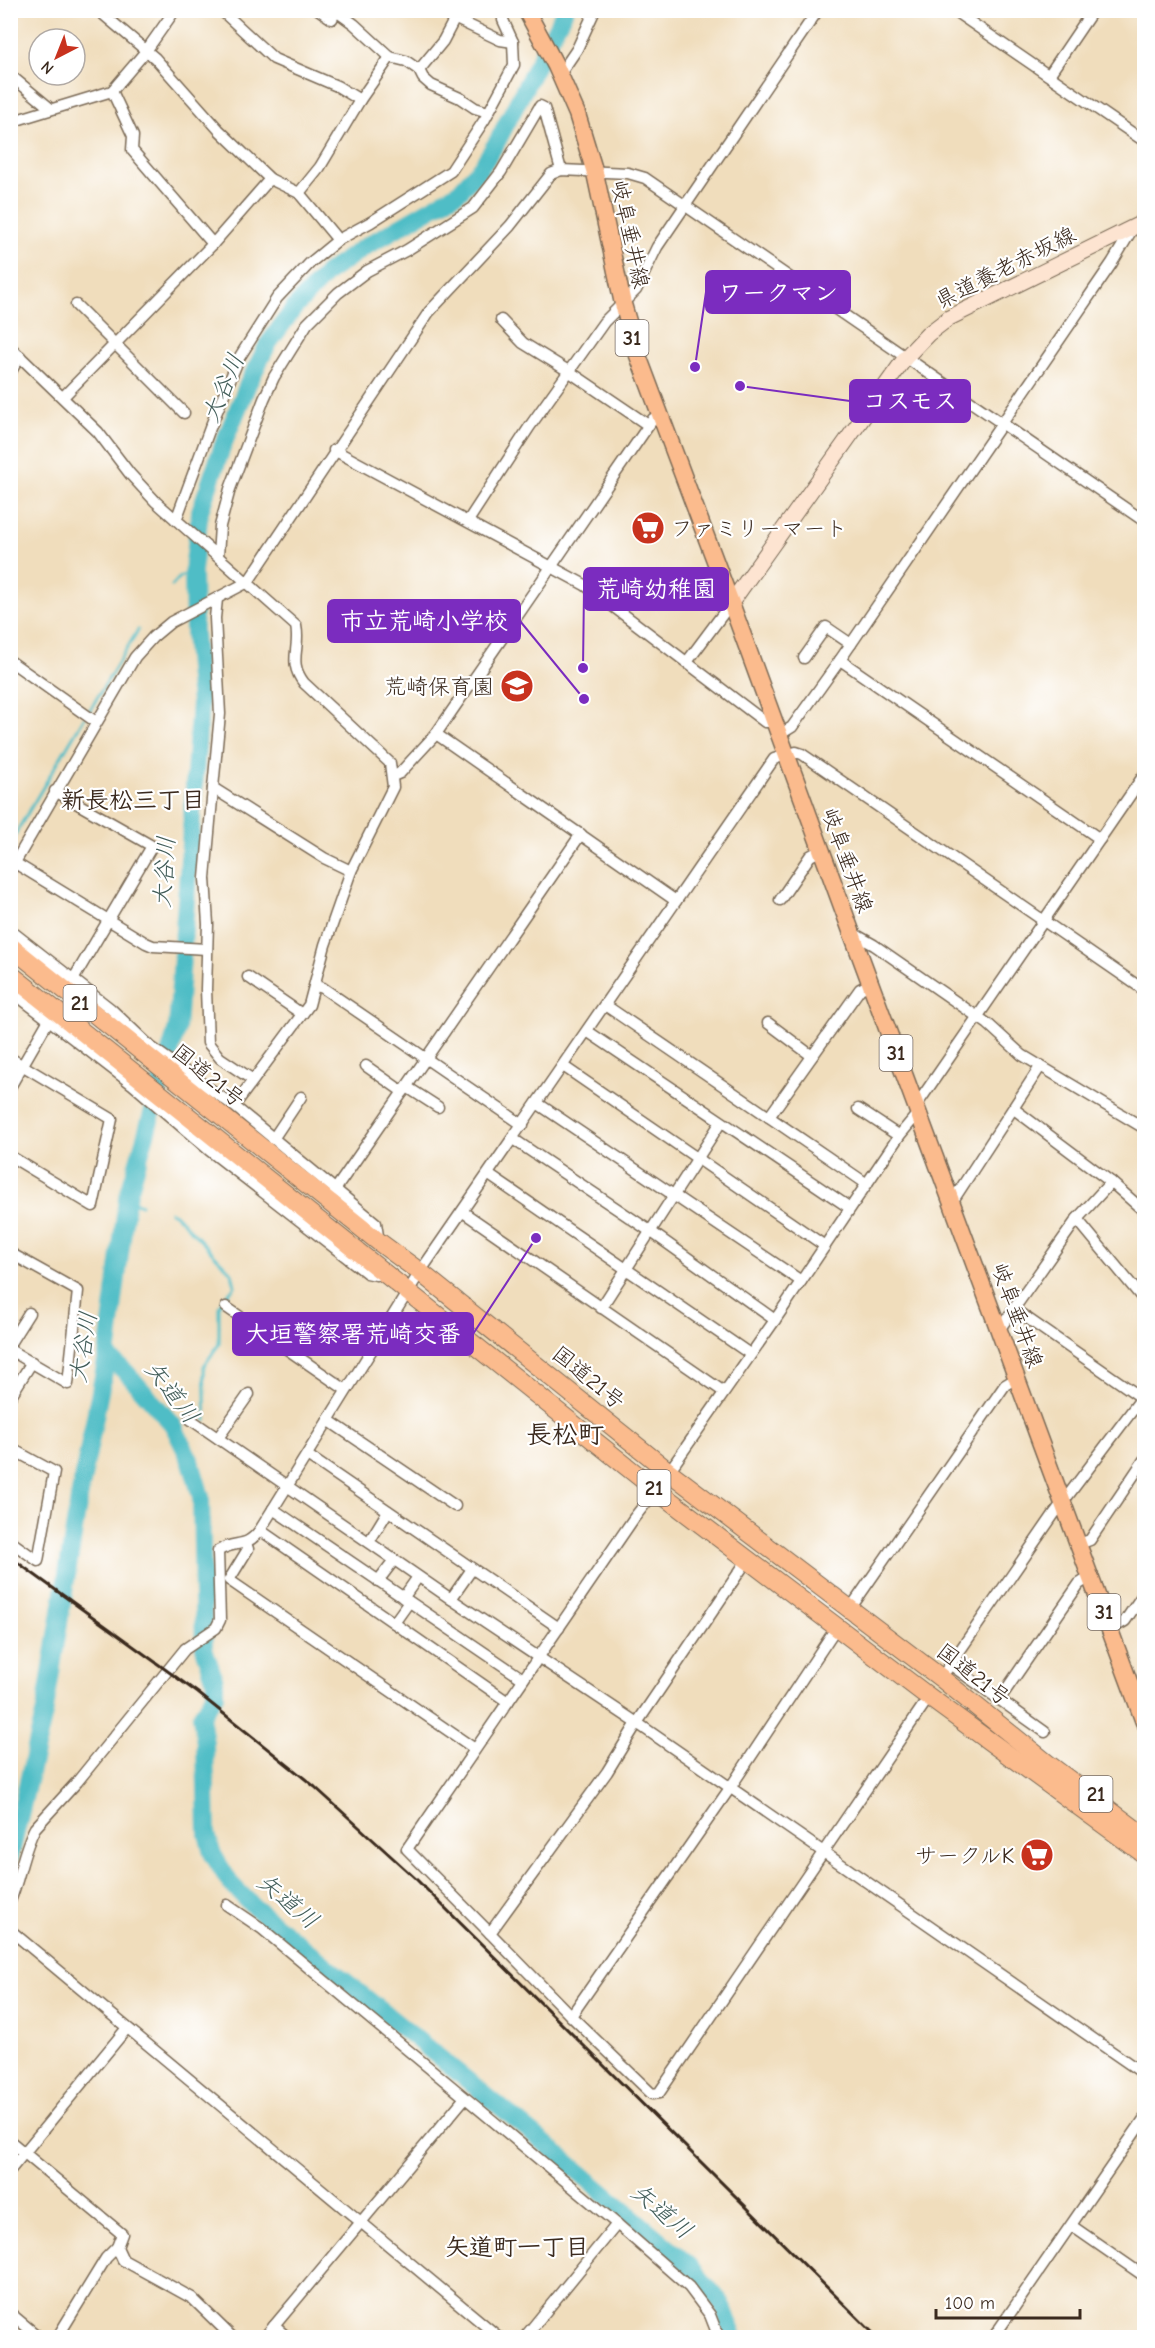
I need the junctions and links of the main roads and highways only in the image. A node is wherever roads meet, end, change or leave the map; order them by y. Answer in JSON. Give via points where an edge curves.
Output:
{"nodes":[{"id":1,"x":527,"y":13,"type":"edge"},
{"id":2,"x":1139,"y":225,"type":"edge"},
{"id":3,"x":731,"y":603,"type":"junction"},
{"id":4,"x":10,"y":946,"type":"edge"},
{"id":5,"x":10,"y":974,"type":"edge"},
{"id":6,"x":1144,"y":1722,"type":"edge"},
{"id":7,"x":1048,"y":1764,"type":"junction"},
{"id":8,"x":1144,"y":1820,"type":"edge"},
{"id":9,"x":1144,"y":1836,"type":"edge"},
{"id":10,"x":1144,"y":1854,"type":"edge"}],
"edges":[{"from":1,"to":3,"type":"main road","name":"岐阜垂井線","number":"31","via":[[577,114],[595,172],[653,420]]},
{"from":2,"to":3,"type":"main road","name":"県道養老赤坂線","via":[[949,318],[928,334],[906,357]]},
{"from":3,"to":6,"type":"main road","name":"岐阜垂井線","number":"31"},
{"from":4,"to":7,"type":"highway","name":"国道21号","number":"21","via":[[188,1082],[379,1242],[668,1471],[850,1609],[946,1672]]},
{"from":5,"to":10,"type":"highway","name":"国道21号","number":"21","via":[[137,1082],[408,1290],[656,1490]]},
{"from":7,"to":8,"type":"highway","number":"21","via":[[1132,1819]]},
{"from":7,"to":9,"type":"highway","name":"国道21号","number":"21"}]}
